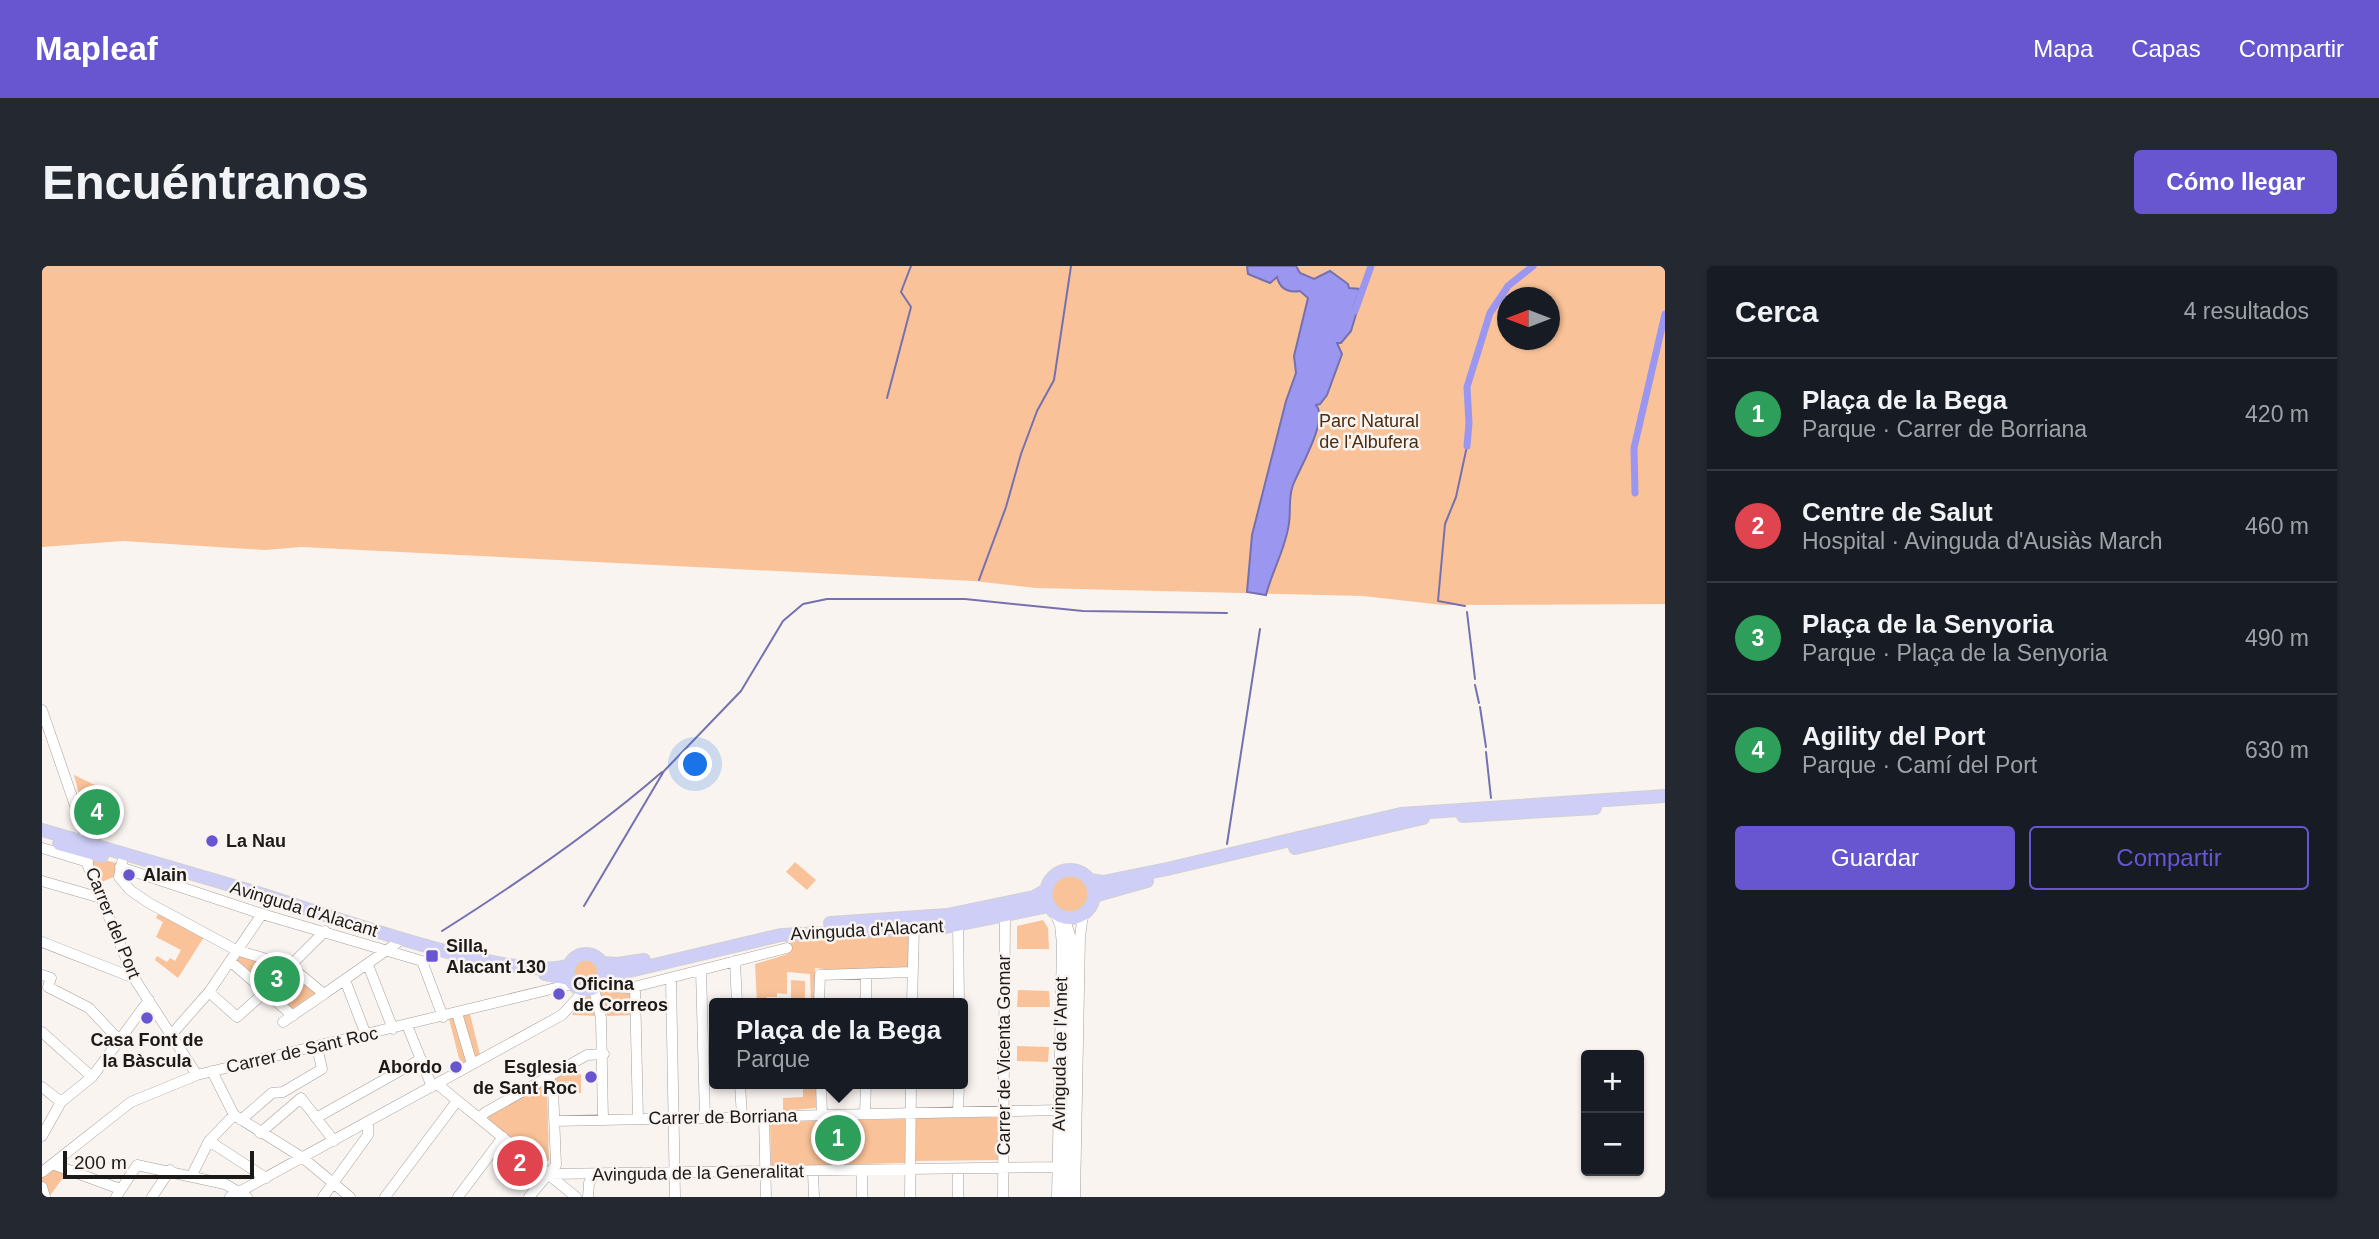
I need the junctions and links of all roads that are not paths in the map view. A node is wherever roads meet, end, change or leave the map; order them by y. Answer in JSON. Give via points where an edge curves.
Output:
{"nodes":[{"id":1,"x":42,"y":710,"type":"edge"},
{"id":2,"x":1665,"y":796,"type":"edge"},
{"id":3,"x":1665,"y":805,"type":"edge"},
{"id":4,"x":42,"y":830,"type":"edge"},
{"id":5,"x":42,"y":839,"type":"edge"},
{"id":6,"x":42,"y":848,"type":"edge"},
{"id":7,"x":84,"y":849,"type":"junction"},
{"id":8,"x":121,"y":865,"type":"junction"},
{"id":9,"x":1090,"y":880,"type":"junction"},
{"id":10,"x":42,"y":881,"type":"edge"},
{"id":11,"x":1046,"y":890,"type":"junction"},
{"id":12,"x":1094,"y":896,"type":"junction"},
{"id":13,"x":101,"y":898,"type":"junction"},
{"id":14,"x":1056,"y":912,"type":"junction"},
{"id":15,"x":1005,"y":913,"type":"junction"},
{"id":16,"x":262,"y":914,"type":"junction"},
{"id":17,"x":1083,"y":914,"type":"junction"},
{"id":18,"x":958,"y":924,"type":"junction"},
{"id":19,"x":914,"y":928,"type":"junction"},
{"id":20,"x":325,"y":931,"type":"junction"},
{"id":21,"x":42,"y":942,"type":"edge"},
{"id":22,"x":392,"y":947,"type":"junction"},
{"id":23,"x":787,"y":948,"type":"dead end"},
{"id":24,"x":236,"y":950,"type":"junction"},
{"id":25,"x":230,"y":961,"type":"junction"},
{"id":26,"x":735,"y":961,"type":"junction"},
{"id":27,"x":602,"y":963,"type":"junction"},
{"id":28,"x":368,"y":965,"type":"junction"},
{"id":29,"x":570,"y":965,"type":"junction"},
{"id":30,"x":290,"y":966,"type":"junction"},
{"id":31,"x":654,"y":966,"type":"junction"},
{"id":32,"x":701,"y":970,"type":"junction"},
{"id":33,"x":912,"y":972,"type":"junction"},
{"id":34,"x":866,"y":974,"type":"junction"},
{"id":35,"x":42,"y":975,"type":"edge"},
{"id":36,"x":134,"y":978,"type":"junction"},
{"id":37,"x":671,"y":979,"type":"junction"},
{"id":38,"x":345,"y":980,"type":"junction"},
{"id":39,"x":571,"y":981,"type":"junction"},
{"id":40,"x":596,"y":984,"type":"junction"},
{"id":41,"x":650,"y":984,"type":"junction"},
{"id":42,"x":635,"y":987,"type":"junction"},
{"id":43,"x":209,"y":992,"type":"junction"},
{"id":44,"x":264,"y":993,"type":"junction"},
{"id":45,"x":324,"y":994,"type":"junction"},
{"id":46,"x":737,"y":998,"type":"edge"},
{"id":47,"x":819,"y":998,"type":"edge"},
{"id":48,"x":866,"y":998,"type":"edge"},
{"id":49,"x":912,"y":998,"type":"edge"},
{"id":50,"x":960,"y":998,"type":"edge"},
{"id":51,"x":149,"y":1000,"type":"junction"},
{"id":52,"x":457,"y":1013,"type":"junction"},
{"id":53,"x":293,"y":1016,"type":"junction"},
{"id":54,"x":443,"y":1017,"type":"junction"},
{"id":55,"x":283,"y":1022,"type":"dead end"},
{"id":56,"x":407,"y":1026,"type":"junction"},
{"id":57,"x":393,"y":1029,"type":"junction"},
{"id":58,"x":42,"y":1032,"type":"edge"},
{"id":59,"x":171,"y":1035,"type":"junction"},
{"id":60,"x":366,"y":1035,"type":"junction"},
{"id":61,"x":119,"y":1040,"type":"junction"},
{"id":62,"x":317,"y":1047,"type":"junction"},
{"id":63,"x":604,"y":1054,"type":"junction"},
{"id":64,"x":421,"y":1059,"type":"junction"},
{"id":65,"x":472,"y":1065,"type":"junction"},
{"id":66,"x":212,"y":1071,"type":"junction"},
{"id":67,"x":197,"y":1075,"type":"junction"},
{"id":68,"x":92,"y":1077,"type":"junction"},
{"id":69,"x":549,"y":1077,"type":"junction"},
{"id":70,"x":435,"y":1085,"type":"junction"},
{"id":71,"x":42,"y":1087,"type":"edge"},
{"id":72,"x":553,"y":1088,"type":"junction"},
{"id":73,"x":570,"y":1088,"type":"dead end"},
{"id":74,"x":740,"y":1089,"type":"edge"},
{"id":75,"x":821,"y":1089,"type":"edge"},
{"id":76,"x":866,"y":1089,"type":"edge"},
{"id":77,"x":911,"y":1089,"type":"edge"},
{"id":78,"x":959,"y":1089,"type":"edge"},
{"id":79,"x":457,"y":1101,"type":"junction"},
{"id":80,"x":61,"y":1102,"type":"junction"},
{"id":81,"x":1058,"y":1110,"type":"junction"},
{"id":82,"x":1003,"y":1111,"type":"junction"},
{"id":83,"x":958,"y":1112,"type":"junction"},
{"id":84,"x":911,"y":1113,"type":"junction"},
{"id":85,"x":865,"y":1114,"type":"junction"},
{"id":86,"x":822,"y":1115,"type":"junction"},
{"id":87,"x":742,"y":1117,"type":"junction"},
{"id":88,"x":764,"y":1117,"type":"junction"},
{"id":89,"x":237,"y":1118,"type":"junction"},
{"id":90,"x":316,"y":1118,"type":"junction"},
{"id":91,"x":479,"y":1118,"type":"junction"},
{"id":92,"x":705,"y":1118,"type":"junction"},
{"id":93,"x":638,"y":1119,"type":"junction"},
{"id":94,"x":674,"y":1119,"type":"junction"},
{"id":95,"x":603,"y":1120,"type":"junction"},
{"id":96,"x":555,"y":1121,"type":"junction"},
{"id":97,"x":368,"y":1122,"type":"junction"},
{"id":98,"x":260,"y":1133,"type":"junction"},
{"id":99,"x":42,"y":1136,"type":"edge"},
{"id":100,"x":503,"y":1137,"type":"junction"},
{"id":101,"x":209,"y":1141,"type":"junction"},
{"id":102,"x":334,"y":1141,"type":"junction"},
{"id":103,"x":303,"y":1158,"type":"junction"},
{"id":104,"x":55,"y":1165,"type":"junction"},
{"id":105,"x":1058,"y":1167,"type":"junction"},
{"id":106,"x":1003,"y":1168,"type":"junction"},
{"id":107,"x":958,"y":1169,"type":"junction"},
{"id":108,"x":170,"y":1170,"type":"junction"},
{"id":109,"x":910,"y":1170,"type":"junction"},
{"id":110,"x":862,"y":1171,"type":"junction"},
{"id":111,"x":42,"y":1172,"type":"edge"},
{"id":112,"x":675,"y":1172,"type":"junction"},
{"id":113,"x":813,"y":1172,"type":"junction"},
{"id":114,"x":766,"y":1173,"type":"junction"},
{"id":115,"x":548,"y":1174,"type":"junction"},
{"id":116,"x":192,"y":1175,"type":"junction"},
{"id":117,"x":594,"y":1175,"type":"junction"},
{"id":118,"x":266,"y":1178,"type":"junction"},
{"id":119,"x":333,"y":1183,"type":"junction"},
{"id":120,"x":42,"y":1186,"type":"edge"},
{"id":121,"x":118,"y":1193,"type":"edge"},
{"id":122,"x":239,"y":1195,"type":"edge"},
{"id":123,"x":45,"y":1197,"type":"edge"},
{"id":124,"x":152,"y":1197,"type":"edge"},
{"id":125,"x":323,"y":1197,"type":"edge"},
{"id":126,"x":350,"y":1197,"type":"edge"},
{"id":127,"x":385,"y":1197,"type":"edge"},
{"id":128,"x":458,"y":1197,"type":"edge"},
{"id":129,"x":529,"y":1197,"type":"edge"},
{"id":130,"x":576,"y":1197,"type":"edge"},
{"id":131,"x":588,"y":1197,"type":"edge"},
{"id":132,"x":675,"y":1197,"type":"edge"},
{"id":133,"x":766,"y":1197,"type":"edge"},
{"id":134,"x":814,"y":1197,"type":"edge"},
{"id":135,"x":862,"y":1197,"type":"edge"},
{"id":136,"x":910,"y":1197,"type":"edge"},
{"id":137,"x":958,"y":1197,"type":"edge"},
{"id":138,"x":1003,"y":1197,"type":"edge"},
{"id":139,"x":1057,"y":1197,"type":"edge"},
{"id":140,"x":1066,"y":1197,"type":"edge"},
{"id":141,"x":1075,"y":1197,"type":"edge"}],
"edges":[{"from":1,"to":7,"type":"street","name":"Carrer del Port"},
{"from":2,"to":9,"type":"main road","via":[[1401,814],[1167,869]]},
{"from":3,"to":12,"type":"main road","via":[[1426,818]]},
{"from":4,"to":7,"type":"main road","name":"Avinguda d'Alacant"},
{"from":5,"to":7,"type":"main road","name":"Avinguda d'Alacant"},
{"from":6,"to":7,"type":"street"},
{"from":7,"to":8,"type":"main road","name":"Avinguda d'Alacant"},
{"from":7,"to":13,"type":"street","name":"Carrer del Port"},
{"from":7,"to":29,"type":"main road","name":"Avinguda d'Alacant","via":[[514,966],[555,970]]},
{"from":8,"to":16,"type":"street","name":"Avinguda d'Alacant"},
{"from":8,"to":22,"type":"main road","name":"Avinguda d'Alacant"},
{"from":8,"to":24,"type":"street","via":[[119,877],[130,890]]},
{"from":9,"to":11,"type":"main road","via":[[1069,870],[1054,876]]},
{"from":9,"to":12,"type":"main road"},
{"from":10,"to":13,"type":"street"},
{"from":11,"to":14,"type":"main road"},
{"from":11,"to":27,"type":"main road","name":"Avinguda d'Alacant","via":[[1034,897],[947,915],[796,924],[638,962]]},
{"from":12,"to":17,"type":"main road"},
{"from":13,"to":36,"type":"street","name":"Carrer del Port"},
{"from":14,"to":15,"type":"main road","name":"Avinguda d'Alacant"},
{"from":14,"to":17,"type":"main road"},
{"from":14,"to":81,"type":"street","name":"Avinguda de l'Amet","via":[[1062,934]]},
{"from":14,"to":140,"type":"street","name":"Avinguda de l'Amet","via":[[1070,934]]},
{"from":15,"to":18,"type":"main road","name":"Avinguda d'Alacant"},
{"from":15,"to":82,"type":"street","name":"Carrer de Vicenta Gomar"},
{"from":16,"to":20,"type":"street","name":"Avinguda d'Alacant"},
{"from":16,"to":24,"type":"street"},
{"from":17,"to":141,"type":"street","name":"Avinguda de l'Amet"},
{"from":18,"to":19,"type":"main road","name":"Avinguda d'Alacant"},
{"from":18,"to":50,"type":"street"},
{"from":19,"to":31,"type":"main road","name":"Avinguda d'Alacant","via":[[781,935]]},
{"from":19,"to":33,"type":"street"},
{"from":20,"to":22,"type":"street","name":"Avinguda d'Alacant"},
{"from":20,"to":30,"type":"street"},
{"from":21,"to":36,"type":"street"},
{"from":22,"to":28,"type":"street"},
{"from":22,"to":39,"type":"main road","name":"Avinguda d'Alacant"},
{"from":22,"to":54,"type":"street","via":[[422,961]]},
{"from":23,"to":26,"type":"street","name":"Avinguda d'Alacant"},
{"from":24,"to":25,"type":"street"},
{"from":24,"to":30,"type":"street"},
{"from":25,"to":43,"type":"street"},
{"from":25,"to":44,"type":"street"},
{"from":26,"to":32,"type":"street","name":"Avinguda d'Alacant"},
{"from":26,"to":46,"type":"street"},
{"from":27,"to":29,"type":"main road","via":[[582,955]]},
{"from":27,"to":40,"type":"main road"},
{"from":28,"to":38,"type":"street"},
{"from":28,"to":57,"type":"street"},
{"from":29,"to":39,"type":"main road"},
{"from":30,"to":45,"type":"street"},
{"from":31,"to":40,"type":"main road","name":"Avinguda d'Alacant"},
{"from":31,"to":41,"type":"street"},
{"from":32,"to":37,"type":"street","name":"Avinguda d'Alacant"},
{"from":32,"to":92,"type":"street"},
{"from":33,"to":34,"type":"street"},
{"from":33,"to":49,"type":"street"},
{"from":34,"to":47,"type":"street","via":[[820,975]]},
{"from":34,"to":48,"type":"street"},
{"from":35,"to":61,"type":"street","via":[[51,978],[48,987],[89,1008]]},
{"from":36,"to":51,"type":"street","name":"Carrer del Port"},
{"from":37,"to":41,"type":"street","name":"Avinguda d'Alacant"},
{"from":37,"to":94,"type":"street"},
{"from":38,"to":45,"type":"street"},
{"from":38,"to":60,"type":"street"},
{"from":39,"to":40,"type":"main road"},
{"from":39,"to":52,"type":"street","name":"Carrer de Sant Roc"},
{"from":40,"to":42,"type":"street","name":"Avinguda d'Alacant"},
{"from":40,"to":63,"type":"street"},
{"from":40,"to":65,"type":"street","via":[[562,1015]]},
{"from":41,"to":42,"type":"street","name":"Avinguda d'Alacant"},
{"from":42,"to":93,"type":"street"},
{"from":43,"to":44,"type":"street","via":[[237,1017]]},
{"from":43,"to":59,"type":"street"},
{"from":44,"to":53,"type":"street"},
{"from":45,"to":53,"type":"street"},
{"from":51,"to":59,"type":"street","name":"Carrer del Port"},
{"from":51,"to":61,"type":"street"},
{"from":52,"to":54,"type":"street","name":"Carrer de Sant Roc"},
{"from":52,"to":65,"type":"street"},
{"from":53,"to":55,"type":"street"},
{"from":54,"to":56,"type":"street","name":"Carrer de Sant Roc"},
{"from":56,"to":57,"type":"street","name":"Carrer de Sant Roc"},
{"from":56,"to":64,"type":"street"},
{"from":57,"to":60,"type":"street","name":"Carrer de Sant Roc"},
{"from":58,"to":68,"type":"street"},
{"from":59,"to":67,"type":"street","name":"Carrer del Port"},
{"from":60,"to":62,"type":"street","name":"Carrer de Sant Roc"},
{"from":61,"to":68,"type":"street"},
{"from":62,"to":66,"type":"street","name":"Carrer de Sant Roc"},
{"from":62,"to":89,"type":"street","via":[[322,1069],[283,1092],[272,1093]]},
{"from":63,"to":69,"type":"street","via":[[587,1055]]},
{"from":63,"to":95,"type":"street"},
{"from":64,"to":70,"type":"street"},
{"from":64,"to":90,"type":"street"},
{"from":65,"to":70,"type":"street"},
{"from":66,"to":67,"type":"street","name":"Carrer de Sant Roc"},
{"from":66,"to":89,"type":"street"},
{"from":67,"to":104,"type":"street","name":"Carrer de Sant Roc","via":[[131,1102]]},
{"from":68,"to":80,"type":"street"},
{"from":69,"to":72,"type":"street"},
{"from":69,"to":91,"type":"street"},
{"from":70,"to":79,"type":"street"},
{"from":70,"to":97,"type":"street"},
{"from":71,"to":80,"type":"street"},
{"from":72,"to":73,"type":"street"},
{"from":72,"to":96,"type":"street"},
{"from":74,"to":87,"type":"street"},
{"from":75,"to":86,"type":"street"},
{"from":76,"to":85,"type":"street"},
{"from":77,"to":84,"type":"street"},
{"from":78,"to":83,"type":"street"},
{"from":79,"to":91,"type":"street"},
{"from":79,"to":127,"type":"street"},
{"from":80,"to":99,"type":"street"},
{"from":81,"to":82,"type":"street","name":"Carrer de Borriana"},
{"from":81,"to":105,"type":"street","name":"Avinguda de l'Amet"},
{"from":82,"to":83,"type":"street","name":"Carrer de Borriana"},
{"from":82,"to":106,"type":"street","name":"Carrer de Vicenta Gomar"},
{"from":83,"to":84,"type":"street","name":"Carrer de Borriana"},
{"from":84,"to":85,"type":"street","name":"Carrer de Borriana"},
{"from":84,"to":109,"type":"street"},
{"from":85,"to":86,"type":"street","name":"Carrer de Borriana"},
{"from":86,"to":88,"type":"street","name":"Carrer de Borriana"},
{"from":87,"to":88,"type":"street","name":"Carrer de Borriana"},
{"from":87,"to":92,"type":"street","name":"Carrer de Borriana"},
{"from":88,"to":114,"type":"street"},
{"from":89,"to":98,"type":"street"},
{"from":89,"to":101,"type":"street"},
{"from":90,"to":98,"type":"street","via":[[301,1098]]},
{"from":90,"to":102,"type":"street"},
{"from":91,"to":100,"type":"street"},
{"from":92,"to":94,"type":"street","name":"Carrer de Borriana"},
{"from":93,"to":94,"type":"street","name":"Carrer de Borriana"},
{"from":93,"to":95,"type":"street","name":"Carrer de Borriana"},
{"from":94,"to":112,"type":"street"},
{"from":95,"to":96,"type":"street","name":"Carrer de Borriana"},
{"from":96,"to":115,"type":"street","via":[[556,1166]]},
{"from":97,"to":102,"type":"street"},
{"from":97,"to":119,"type":"street","via":[[369,1135]]},
{"from":98,"to":103,"type":"street"},
{"from":100,"to":115,"type":"street"},
{"from":100,"to":128,"type":"street"},
{"from":101,"to":116,"type":"street"},
{"from":101,"to":118,"type":"street"},
{"from":102,"to":103,"type":"street"},
{"from":103,"to":118,"type":"street"},
{"from":103,"to":119,"type":"street"},
{"from":104,"to":111,"type":"street","name":"Carrer de Sant Roc"},
{"from":104,"to":121,"type":"street"},
{"from":105,"to":106,"type":"street","name":"Avinguda de la Generalitat"},
{"from":105,"to":139,"type":"street","name":"Avinguda de l'Amet"},
{"from":106,"to":107,"type":"street","name":"Avinguda de la Generalitat"},
{"from":106,"to":138,"type":"street","name":"Carrer de Vicenta Gomar"},
{"from":107,"to":109,"type":"street","name":"Avinguda de la Generalitat"},
{"from":107,"to":137,"type":"street"},
{"from":108,"to":116,"type":"street"},
{"from":108,"to":121,"type":"street","via":[[137,1165]]},
{"from":108,"to":124,"type":"street"},
{"from":109,"to":110,"type":"street","name":"Avinguda de la Generalitat"},
{"from":109,"to":136,"type":"street"},
{"from":110,"to":113,"type":"street","name":"Avinguda de la Generalitat"},
{"from":110,"to":135,"type":"street"},
{"from":112,"to":114,"type":"street","name":"Avinguda de la Generalitat"},
{"from":112,"to":117,"type":"street","name":"Avinguda de la Generalitat"},
{"from":112,"to":132,"type":"street"},
{"from":113,"to":114,"type":"street","name":"Avinguda de la Generalitat"},
{"from":113,"to":134,"type":"street"},
{"from":114,"to":133,"type":"street"},
{"from":115,"to":117,"type":"street","name":"Avinguda de la Generalitat"},
{"from":115,"to":129,"type":"street"},
{"from":115,"to":130,"type":"street"},
{"from":116,"to":122,"type":"street"},
{"from":117,"to":131,"type":"street"},
{"from":118,"to":122,"type":"street"},
{"from":119,"to":125,"type":"street"},
{"from":119,"to":126,"type":"street"},
{"from":120,"to":123,"type":"street"}]}
